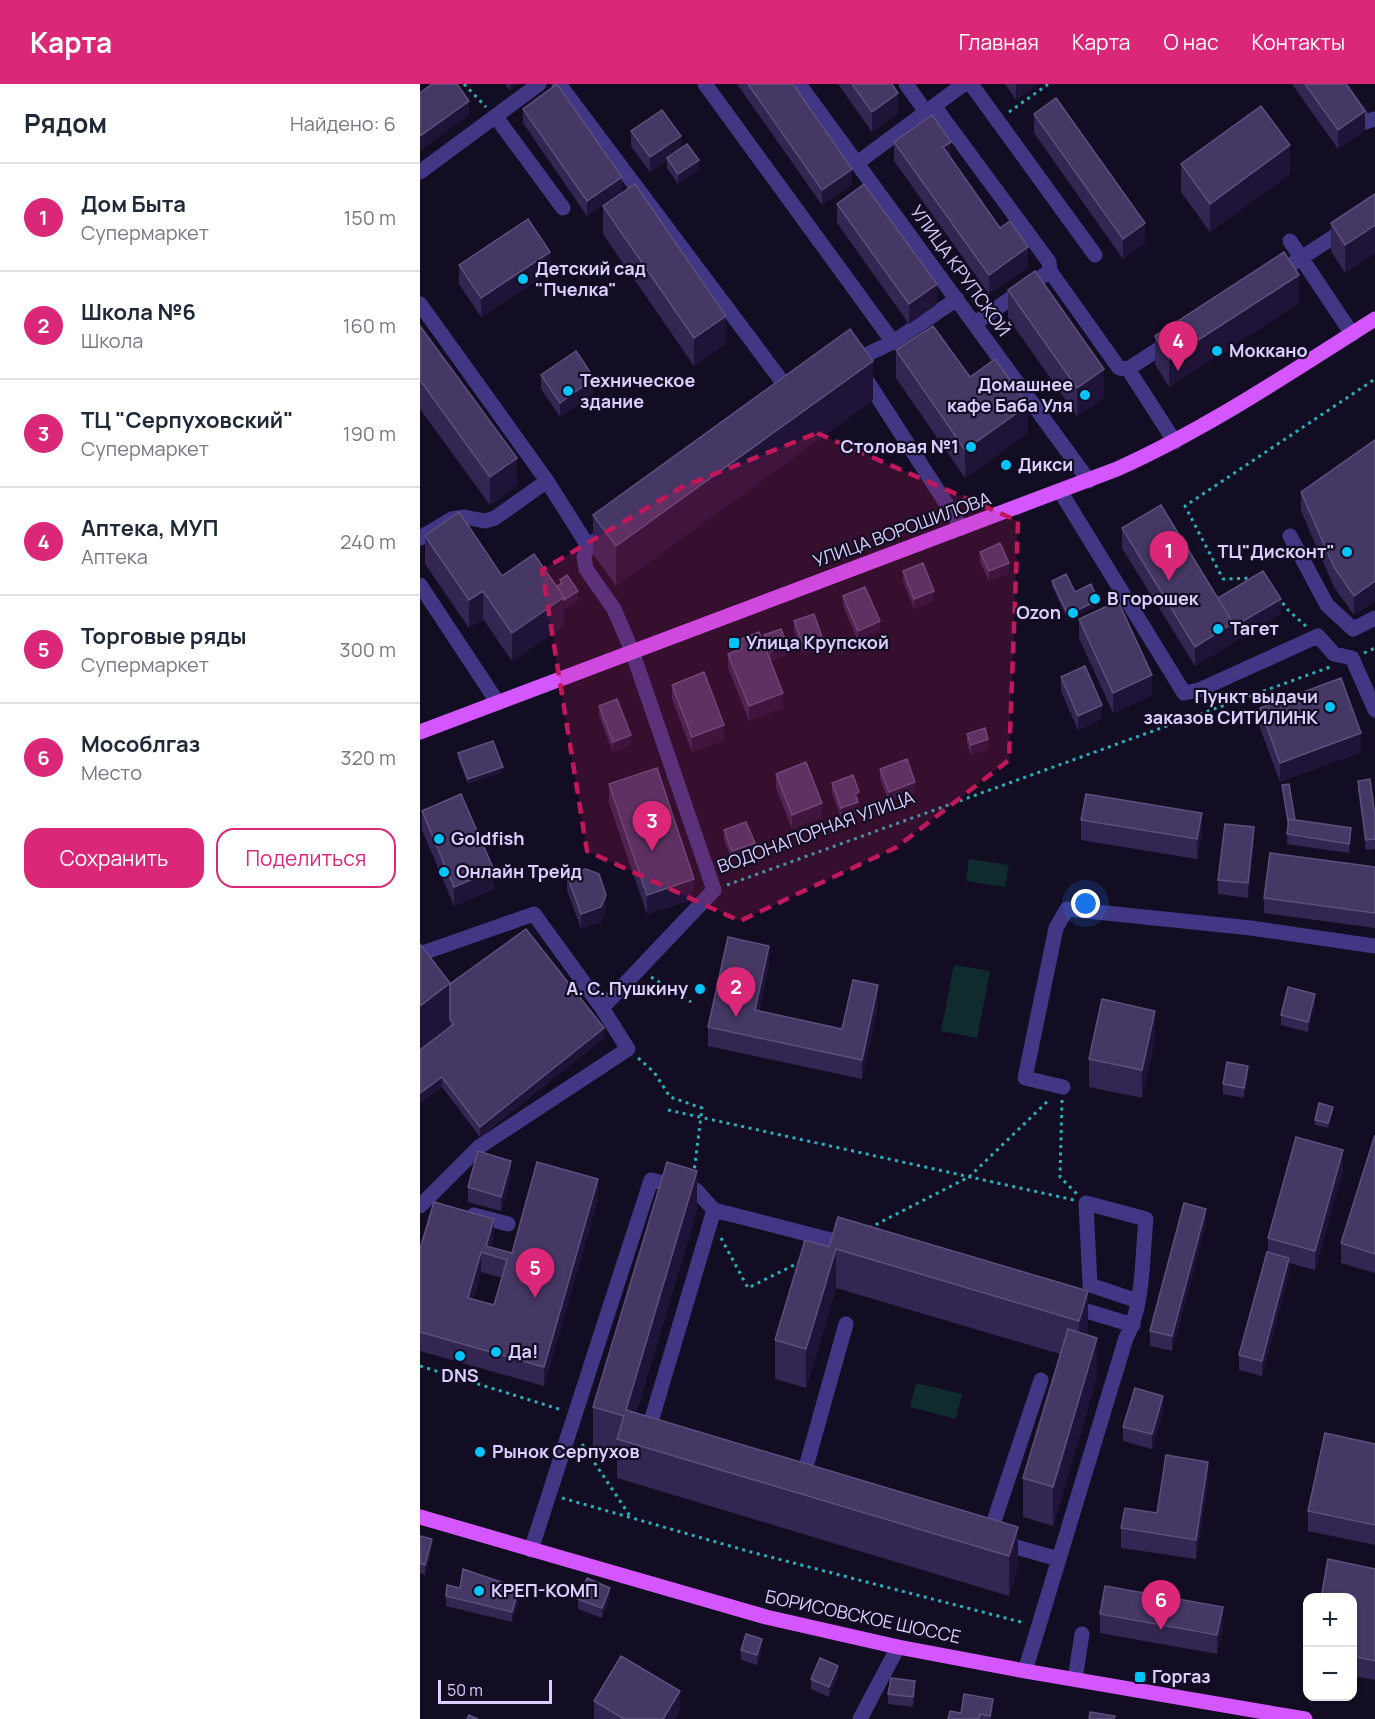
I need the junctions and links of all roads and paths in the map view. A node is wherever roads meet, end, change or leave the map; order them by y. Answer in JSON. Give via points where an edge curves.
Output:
{"nodes":[{"id":1,"x":464,"y":84,"type":"edge"},
{"id":2,"x":538,"y":84,"type":"edge"},
{"id":3,"x":559,"y":84,"type":"edge"},
{"id":4,"x":705,"y":84,"type":"edge"},
{"id":5,"x":799,"y":84,"type":"edge"},
{"id":6,"x":906,"y":84,"type":"edge"},
{"id":7,"x":964,"y":84,"type":"edge"},
{"id":8,"x":971,"y":84,"type":"edge"},
{"id":9,"x":1053,"y":84,"type":"edge"},
{"id":10,"x":1338,"y":84,"type":"edge"},
{"id":11,"x":930,"y":109,"type":"junction"},
{"id":12,"x":496,"y":117,"type":"junction"},
{"id":13,"x":1375,"y":119,"type":"edge"},
{"id":14,"x":998,"y":120,"type":"junction"},
{"id":15,"x":857,"y":163,"type":"junction"},
{"id":16,"x":420,"y":172,"type":"edge"},
{"id":17,"x":563,"y":208,"type":"dead end"},
{"id":18,"x":1375,"y":210,"type":"edge"},
{"id":19,"x":1290,"y":241,"type":"dead end"},
{"id":20,"x":1095,"y":255,"type":"dead end"},
{"id":21,"x":1302,"y":258,"type":"junction"},
{"id":22,"x":1050,"y":271,"type":"junction"},
{"id":23,"x":1263,"y":283,"type":"edge"},
{"id":24,"x":957,"y":300,"type":"junction"},
{"id":25,"x":420,"y":304,"type":"edge"},
{"id":26,"x":1375,"y":319,"type":"edge"},
{"id":27,"x":974,"y":324,"type":"junction"},
{"id":28,"x":1186,"y":332,"type":"edge"},
{"id":29,"x":1352,"y":334,"type":"junction"},
{"id":30,"x":893,"y":342,"type":"junction"},
{"id":31,"x":854,"y":360,"type":"junction"},
{"id":32,"x":1128,"y":369,"type":"junction"},
{"id":33,"x":838,"y":370,"type":"edge"},
{"id":34,"x":1375,"y":379,"type":"edge"},
{"id":35,"x":795,"y":400,"type":"edge"},
{"id":36,"x":1175,"y":442,"type":"junction"},
{"id":37,"x":547,"y":481,"type":"junction"},
{"id":38,"x":1089,"y":481,"type":"junction"},
{"id":39,"x":1059,"y":491,"type":"junction"},
{"id":40,"x":625,"y":519,"type":"edge"},
{"id":41,"x":962,"y":528,"type":"junction"},
{"id":42,"x":1290,"y":536,"type":"dead end"},
{"id":43,"x":420,"y":538,"type":"edge"},
{"id":44,"x":588,"y":546,"type":"junction"},
{"id":45,"x":1266,"y":578,"type":"edge"},
{"id":46,"x":420,"y":585,"type":"edge"},
{"id":47,"x":1276,"y":594,"type":"edge"},
{"id":48,"x":1375,"y":618,"type":"edge"},
{"id":49,"x":1318,"y":636,"type":"junction"},
{"id":50,"x":1375,"y":648,"type":"edge"},
{"id":51,"x":632,"y":651,"type":"junction"},
{"id":52,"x":1355,"y":666,"type":"junction"},
{"id":53,"x":498,"y":703,"type":"junction"},
{"id":54,"x":1375,"y":710,"type":"edge"},
{"id":55,"x":420,"y":732,"type":"edge"},
{"id":56,"x":714,"y":890,"type":"junction"},
{"id":57,"x":1375,"y":946,"type":"edge"},
{"id":58,"x":420,"y":954,"type":"edge"},
{"id":59,"x":639,"y":969,"type":"junction"},
{"id":60,"x":691,"y":1002,"type":"dead end"},
{"id":61,"x":602,"y":1008,"type":"junction"},
{"id":62,"x":628,"y":1048,"type":"junction"},
{"id":63,"x":1063,"y":1087,"type":"junction"},
{"id":64,"x":668,"y":1110,"type":"dead end"},
{"id":65,"x":701,"y":1117,"type":"junction"},
{"id":66,"x":969,"y":1176,"type":"junction"},
{"id":67,"x":692,"y":1189,"type":"junction"},
{"id":68,"x":1086,"y":1203,"type":"junction"},
{"id":69,"x":422,"y":1204,"type":"edge"},
{"id":70,"x":714,"y":1210,"type":"junction"},
{"id":71,"x":508,"y":1224,"type":"dead end"},
{"id":72,"x":863,"y":1249,"type":"edge"},
{"id":73,"x":1138,"y":1301,"type":"junction"},
{"id":74,"x":1060,"y":1303,"type":"edge"},
{"id":75,"x":846,"y":1324,"type":"dead end"},
{"id":76,"x":1133,"y":1325,"type":"junction"},
{"id":77,"x":420,"y":1366,"type":"edge"},
{"id":78,"x":1041,"y":1380,"type":"dead end"},
{"id":79,"x":573,"y":1421,"type":"junction"},
{"id":80,"x":657,"y":1442,"type":"edge"},
{"id":81,"x":801,"y":1484,"type":"edge"},
{"id":82,"x":549,"y":1494,"type":"junction"},
{"id":83,"x":630,"y":1516,"type":"junction"},
{"id":84,"x":420,"y":1517,"type":"edge"},
{"id":85,"x":531,"y":1550,"type":"junction"},
{"id":86,"x":1058,"y":1559,"type":"junction"},
{"id":87,"x":1038,"y":1627,"type":"junction"},
{"id":88,"x":1082,"y":1634,"type":"dead end"},
{"id":89,"x":898,"y":1647,"type":"junction"},
{"id":90,"x":1025,"y":1671,"type":"junction"},
{"id":91,"x":1075,"y":1679,"type":"junction"},
{"id":92,"x":1275,"y":1717,"type":"edge"},
{"id":93,"x":860,"y":1719,"type":"edge"},
{"id":94,"x":1305,"y":1719,"type":"edge"}],
"edges":[{"from":1,"to":12,"type":"path"},
{"from":2,"to":12,"type":"street"},
{"from":3,"to":35,"type":"street"},
{"from":4,"to":30,"type":"street"},
{"from":5,"to":15,"type":"street","name":"УЛИЦА КРУПСКОЙ"},
{"from":6,"to":11,"type":"street"},
{"from":7,"to":11,"type":"street"},
{"from":8,"to":14,"type":"street"},
{"from":9,"to":14,"type":"path"},
{"from":10,"to":13,"type":"street","via":[[1365,122]]},
{"from":11,"to":15,"type":"street"},
{"from":11,"to":22,"type":"street","via":[[1049,262]]},
{"from":12,"to":16,"type":"street"},
{"from":12,"to":17,"type":"street"},
{"from":14,"to":20,"type":"street"},
{"from":15,"to":24,"type":"street","name":"УЛИЦА КРУПСКОЙ"},
{"from":18,"to":21,"type":"street"},
{"from":19,"to":21,"type":"street"},
{"from":21,"to":23,"type":"street"},
{"from":21,"to":29,"type":"street"},
{"from":22,"to":27,"type":"street"},
{"from":22,"to":32,"type":"street","via":[[1119,368]]},
{"from":24,"to":27,"type":"street","name":"УЛИЦА КРУПСКОЙ"},
{"from":24,"to":30,"type":"street"},
{"from":25,"to":37,"type":"street"},
{"from":26,"to":29,"type":"main road","name":"УЛИЦА ВОРОШИЛОВА"},
{"from":27,"to":38,"type":"street","name":"УЛИЦА КРУПСКОЙ"},
{"from":28,"to":32,"type":"street"},
{"from":29,"to":36,"type":"main road","name":"УЛИЦА ВОРОШИЛОВА"},
{"from":30,"to":31,"type":"street"},
{"from":31,"to":33,"type":"street"},
{"from":31,"to":41,"type":"street"},
{"from":32,"to":36,"type":"street"},
{"from":34,"to":45,"type":"path","via":[[1185,506],[1223,579]]},
{"from":36,"to":38,"type":"main road","name":"УЛИЦА ВОРОШИЛОВА"},
{"from":37,"to":43,"type":"street","via":[[495,518],[452,519]]},
{"from":37,"to":44,"type":"street"},
{"from":38,"to":39,"type":"main road","name":"УЛИЦА ВОРОШИЛОВА"},
{"from":39,"to":41,"type":"main road","name":"УЛИЦА ВОРОШИЛОВА"},
{"from":39,"to":49,"type":"street","via":[[1184,693],[1199,690]]},
{"from":40,"to":44,"type":"street"},
{"from":41,"to":51,"type":"main road","name":"УЛИЦА ВОРОШИЛОВА"},
{"from":42,"to":48,"type":"street","via":[[1327,605],[1353,629]]},
{"from":44,"to":51,"type":"street","via":[[584,557],[586,569],[614,609]]},
{"from":46,"to":53,"type":"street"},
{"from":47,"to":49,"type":"path"},
{"from":49,"to":52,"type":"street","via":[[1334,654]]},
{"from":50,"to":52,"type":"path","name":"ВОДОНАПОРНАЯ УЛИЦА"},
{"from":51,"to":53,"type":"main road","name":"УЛИЦА ВОРОШИЛОВА"},
{"from":51,"to":56,"type":"street"},
{"from":52,"to":54,"type":"street"},
{"from":52,"to":56,"type":"path","name":"ВОДОНАПОРНАЯ УЛИЦА"},
{"from":53,"to":55,"type":"main road","name":"УЛИЦА ВОРОШИЛОВА"},
{"from":56,"to":59,"type":"street","name":"ВОДОНАПОРНАЯ УЛИЦА"},
{"from":57,"to":63,"type":"street","via":[[1251,928],[1067,909],[1056,928],[1025,1078]]},
{"from":58,"to":61,"type":"street","via":[[534,914]]},
{"from":59,"to":60,"type":"path"},
{"from":59,"to":61,"type":"street","name":"ВОДОНАПОРНАЯ УЛИЦА"},
{"from":61,"to":62,"type":"street"},
{"from":62,"to":65,"type":"path","via":[[654,1072],[670,1097],[702,1108]]},
{"from":62,"to":69,"type":"street","via":[[479,1147]]},
{"from":63,"to":66,"type":"path"},
{"from":63,"to":68,"type":"path","via":[[1060,1177]]},
{"from":64,"to":65,"type":"path"},
{"from":65,"to":66,"type":"path"},
{"from":65,"to":67,"type":"path"},
{"from":66,"to":68,"type":"path"},
{"from":67,"to":70,"type":"street"},
{"from":67,"to":79,"type":"street","via":[[651,1180]]},
{"from":68,"to":73,"type":"street","via":[[1090,1285]]},
{"from":68,"to":73,"type":"street","via":[[1146,1219]]},
{"from":69,"to":71,"type":"street"},
{"from":70,"to":72,"type":"street"},
{"from":70,"to":80,"type":"street","via":[[646,1439]]},
{"from":73,"to":76,"type":"street"},
{"from":74,"to":76,"type":"street"},
{"from":75,"to":81,"type":"street"},
{"from":76,"to":86,"type":"street"},
{"from":77,"to":79,"type":"path"},
{"from":78,"to":86,"type":"street","via":[[983,1537]]},
{"from":79,"to":82,"type":"street"},
{"from":79,"to":83,"type":"path"},
{"from":82,"to":83,"type":"path"},
{"from":82,"to":85,"type":"street"},
{"from":83,"to":87,"type":"path"},
{"from":84,"to":85,"type":"main road","name":"БОРИСОВСКОЕ ШОССЕ"},
{"from":85,"to":89,"type":"main road","name":"БОРИСОВСКОЕ ШОССЕ","via":[[766,1617]]},
{"from":86,"to":87,"type":"street"},
{"from":87,"to":90,"type":"street"},
{"from":88,"to":91,"type":"street"},
{"from":89,"to":90,"type":"main road","name":"БОРИСОВСКОЕ ШОССЕ"},
{"from":89,"to":93,"type":"street"},
{"from":90,"to":91,"type":"main road","name":"БОРИСОВСКОЕ ШОССЕ"},
{"from":91,"to":92,"type":"main road","name":"БОРИСОВСКОЕ ШОССЕ"},
{"from":92,"to":94,"type":"main road","name":"БОРИСОВСКОЕ ШОССЕ"}]}
